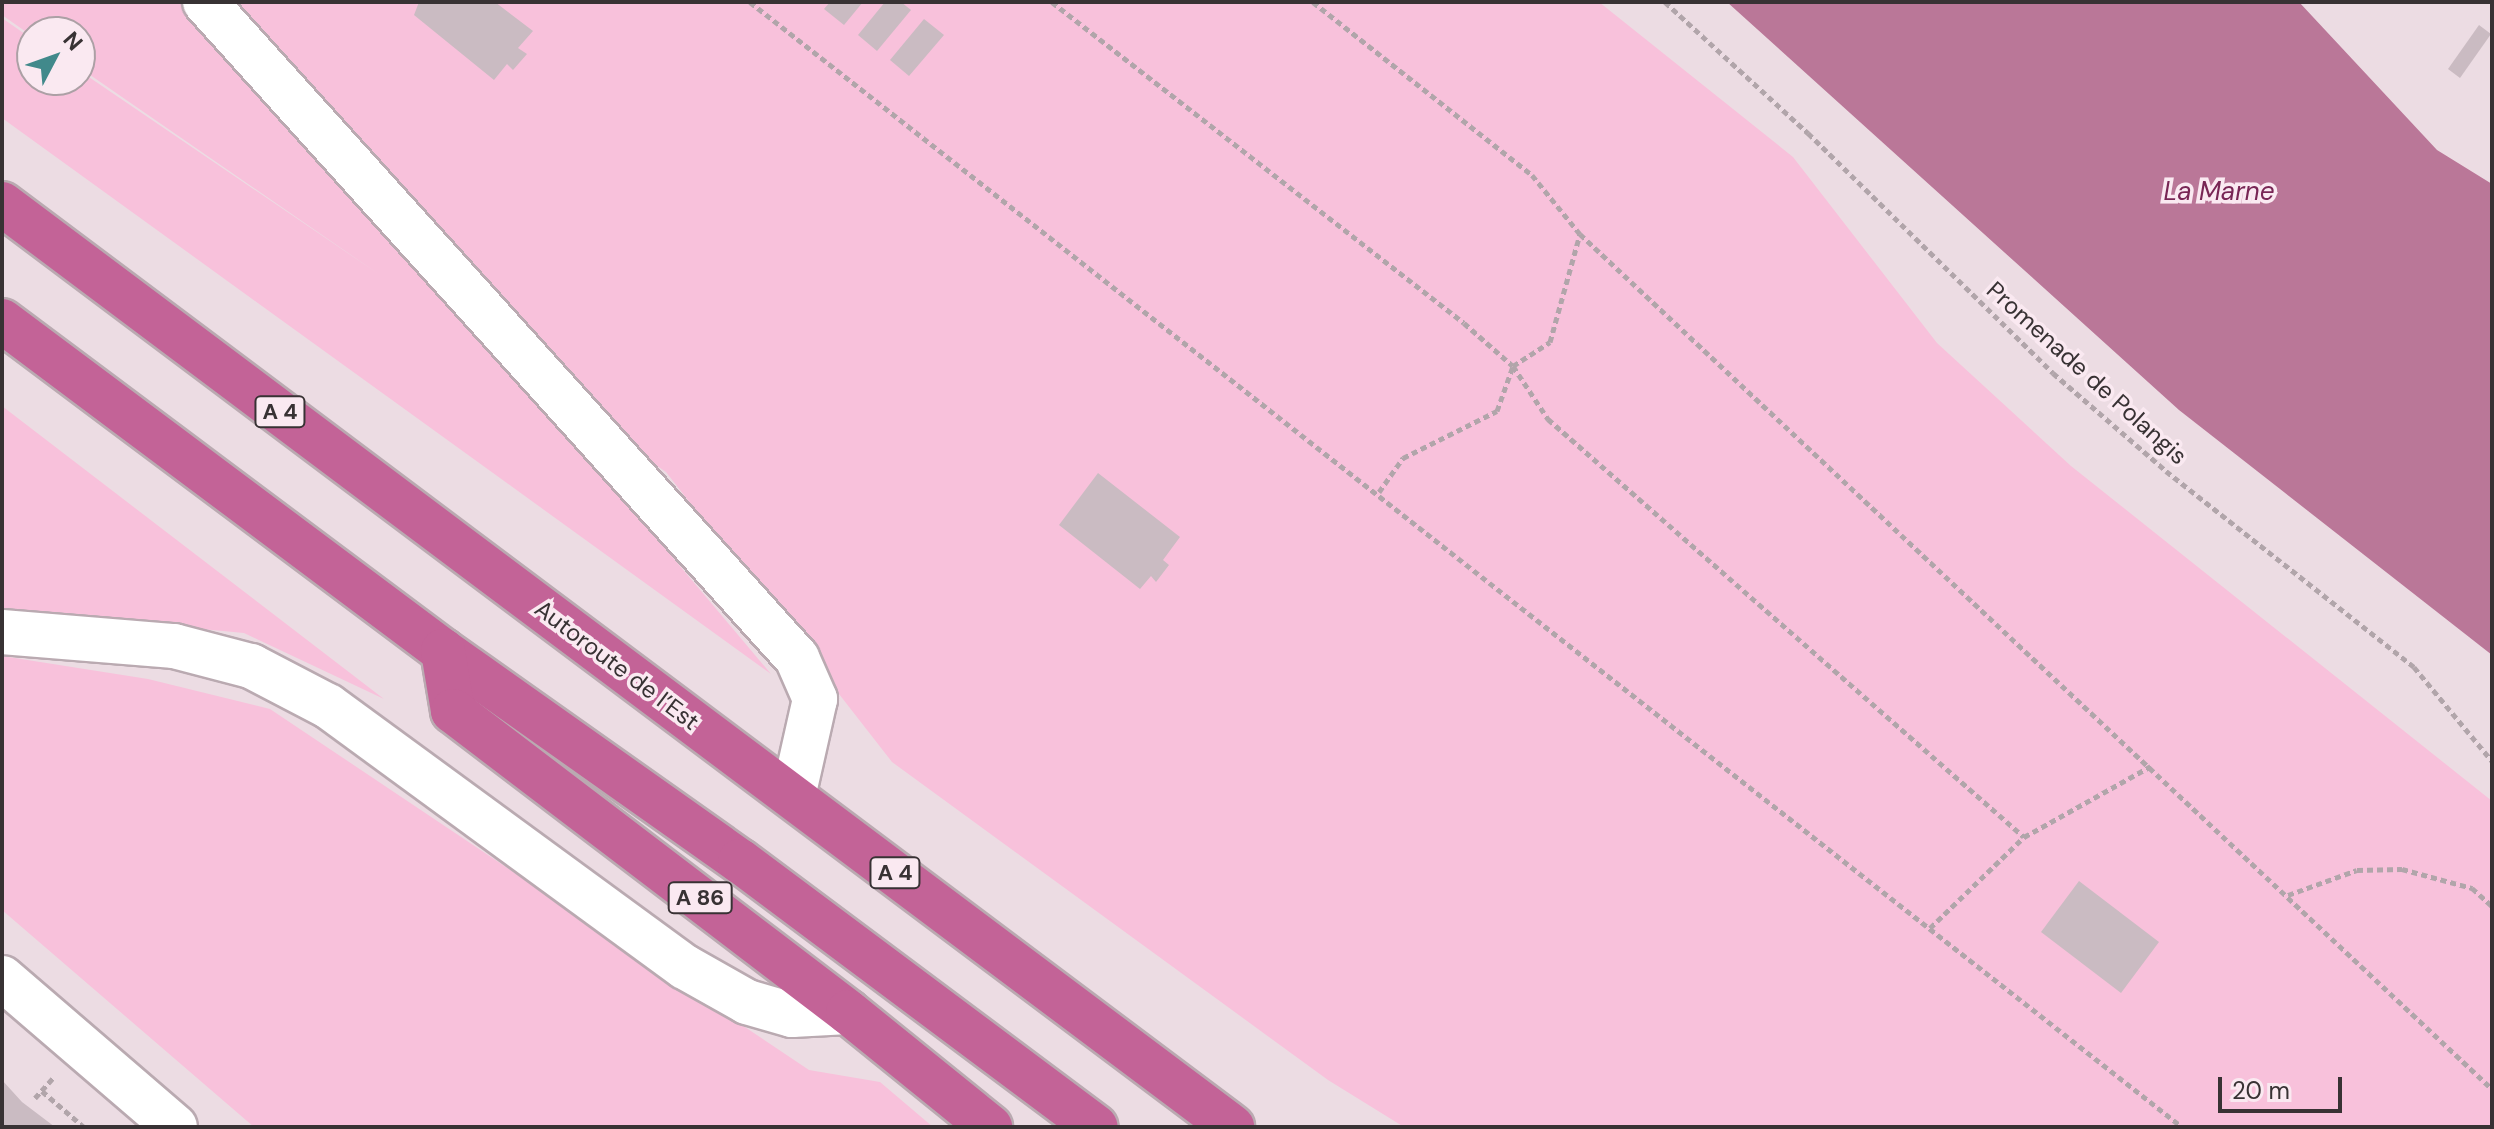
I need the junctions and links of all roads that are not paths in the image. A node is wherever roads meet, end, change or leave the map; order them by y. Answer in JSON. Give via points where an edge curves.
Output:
{"nodes":[{"id":1,"x":205,"y":2,"type":"edge"},
{"id":2,"x":2,"y":204,"type":"edge"},
{"id":3,"x":2,"y":321,"type":"edge"},
{"id":4,"x":2,"y":632,"type":"edge"},
{"id":5,"x":443,"y":651,"type":"junction"},
{"id":6,"x":793,"y":797,"type":"junction"},
{"id":7,"x":2,"y":978,"type":"edge"},
{"id":8,"x":848,"y":1012,"type":"junction"},
{"id":9,"x":175,"y":1127,"type":"edge"},
{"id":10,"x":990,"y":1127,"type":"edge"},
{"id":11,"x":1096,"y":1127,"type":"edge"},
{"id":12,"x":1232,"y":1127,"type":"edge"}],
"edges":[{"from":1,"to":6,"type":"street","via":[[797,658],[815,699]]},
{"from":2,"to":6,"type":"highway","name":"Autoroute de l’Est","number":"A 4"},
{"from":3,"to":5,"type":"highway"},
{"from":4,"to":8,"type":"street","via":[[174,646],[251,666],[341,715],[685,967],[747,1002],[792,1015]]},
{"from":5,"to":8,"type":"highway","number":"A 86","via":[[453,711]]},
{"from":5,"to":11,"type":"highway","via":[[740,861]]},
{"from":6,"to":12,"type":"highway","name":"Autoroute de l’Est","number":"A 4"},
{"from":7,"to":9,"type":"street"},
{"from":8,"to":10,"type":"highway","number":"A 86"}]}
